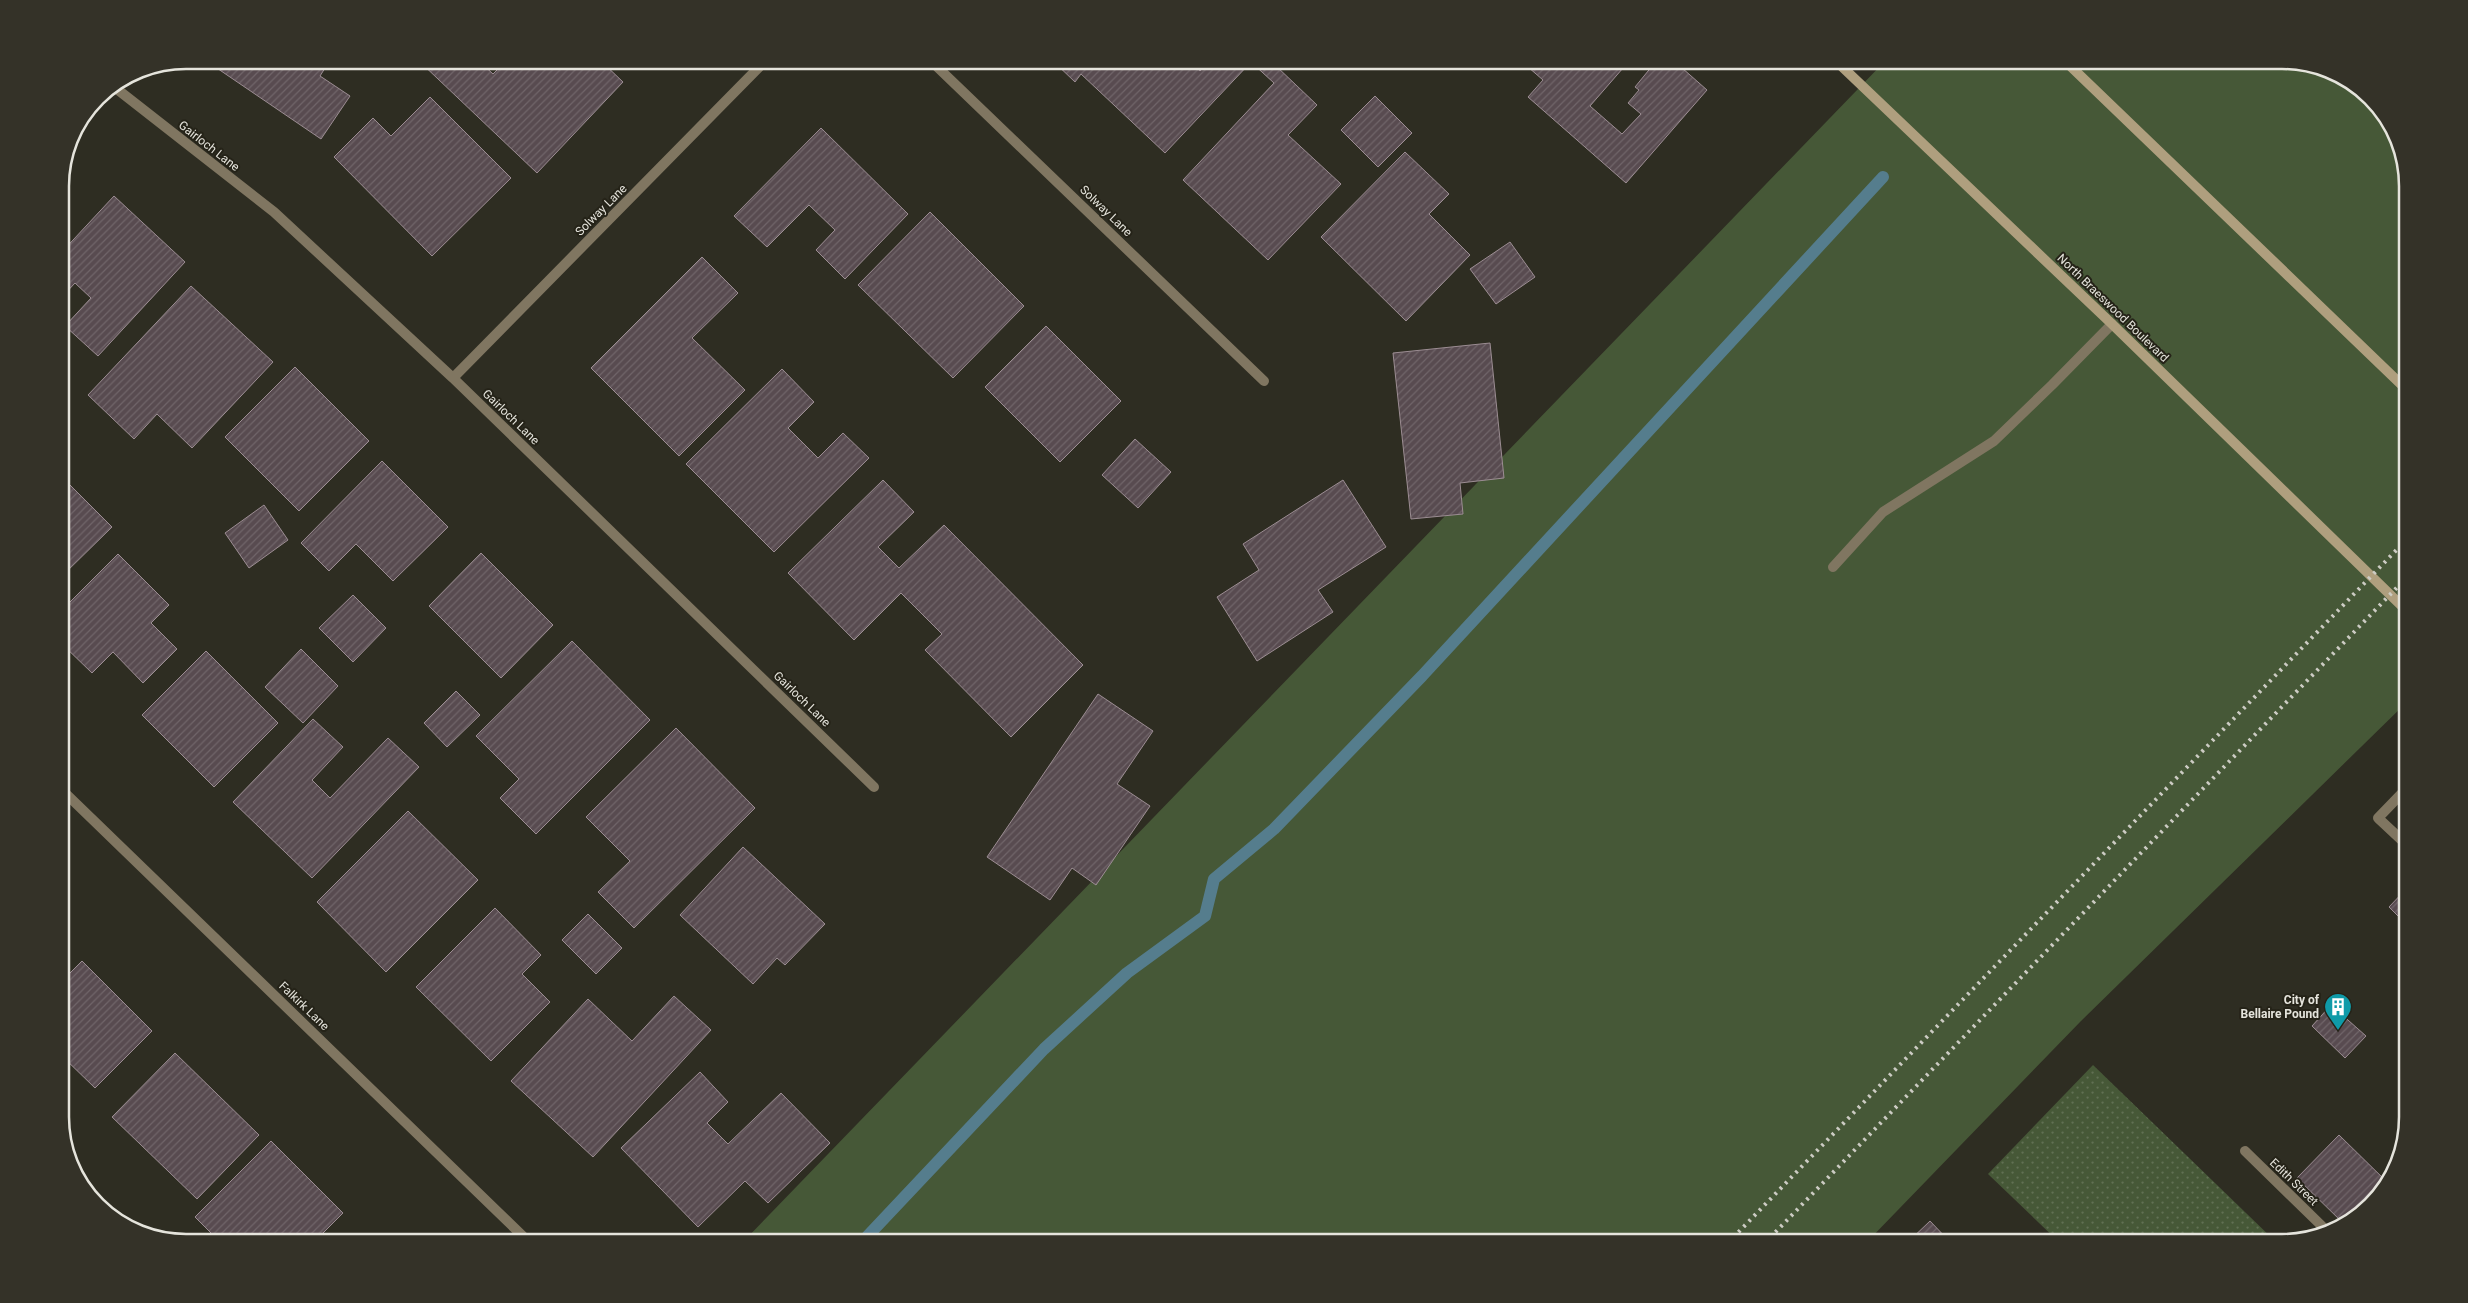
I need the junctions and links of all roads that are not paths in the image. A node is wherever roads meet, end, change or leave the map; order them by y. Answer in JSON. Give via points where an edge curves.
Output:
{"nodes":[{"id":1,"x":757,"y":69,"type":"edge"},
{"id":2,"x":939,"y":69,"type":"edge"},
{"id":3,"x":1844,"y":69,"type":"edge"},
{"id":4,"x":2073,"y":69,"type":"edge"},
{"id":5,"x":118,"y":90,"type":"edge"},
{"id":6,"x":2112,"y":324,"type":"junction"},
{"id":7,"x":453,"y":378,"type":"junction"},
{"id":8,"x":1264,"y":381,"type":"dead end"},
{"id":9,"x":2399,"y":381,"type":"edge"},
{"id":10,"x":1833,"y":567,"type":"dead end"},
{"id":11,"x":2399,"y":603,"type":"edge"},
{"id":12,"x":874,"y":787,"type":"dead end"},
{"id":13,"x":2399,"y":796,"type":"edge"},
{"id":14,"x":69,"y":797,"type":"edge"},
{"id":15,"x":2399,"y":838,"type":"edge"},
{"id":16,"x":2245,"y":1151,"type":"dead end"},
{"id":17,"x":2323,"y":1227,"type":"edge"},
{"id":18,"x":521,"y":1234,"type":"edge"}],
"edges":[{"from":1,"to":7,"type":"street","name":"Solway Lane"},
{"from":2,"to":8,"type":"street","name":"Solway Lane"},
{"from":3,"to":6,"type":"main road","name":"North Braeswood Boulevard"},
{"from":4,"to":9,"type":"main road"},
{"from":5,"to":7,"type":"street","name":"Gairloch Lane","via":[[274,212]]},
{"from":6,"to":10,"type":"street","via":[[1994,441],[1883,512]]},
{"from":6,"to":11,"type":"main road","name":"North Braeswood Boulevard"},
{"from":7,"to":12,"type":"street","name":"Gairloch Lane"},
{"from":13,"to":15,"type":"street","via":[[2378,818]]},
{"from":14,"to":18,"type":"street","name":"Falkirk Lane"},
{"from":16,"to":17,"type":"street","name":"Edith Street"}]}
